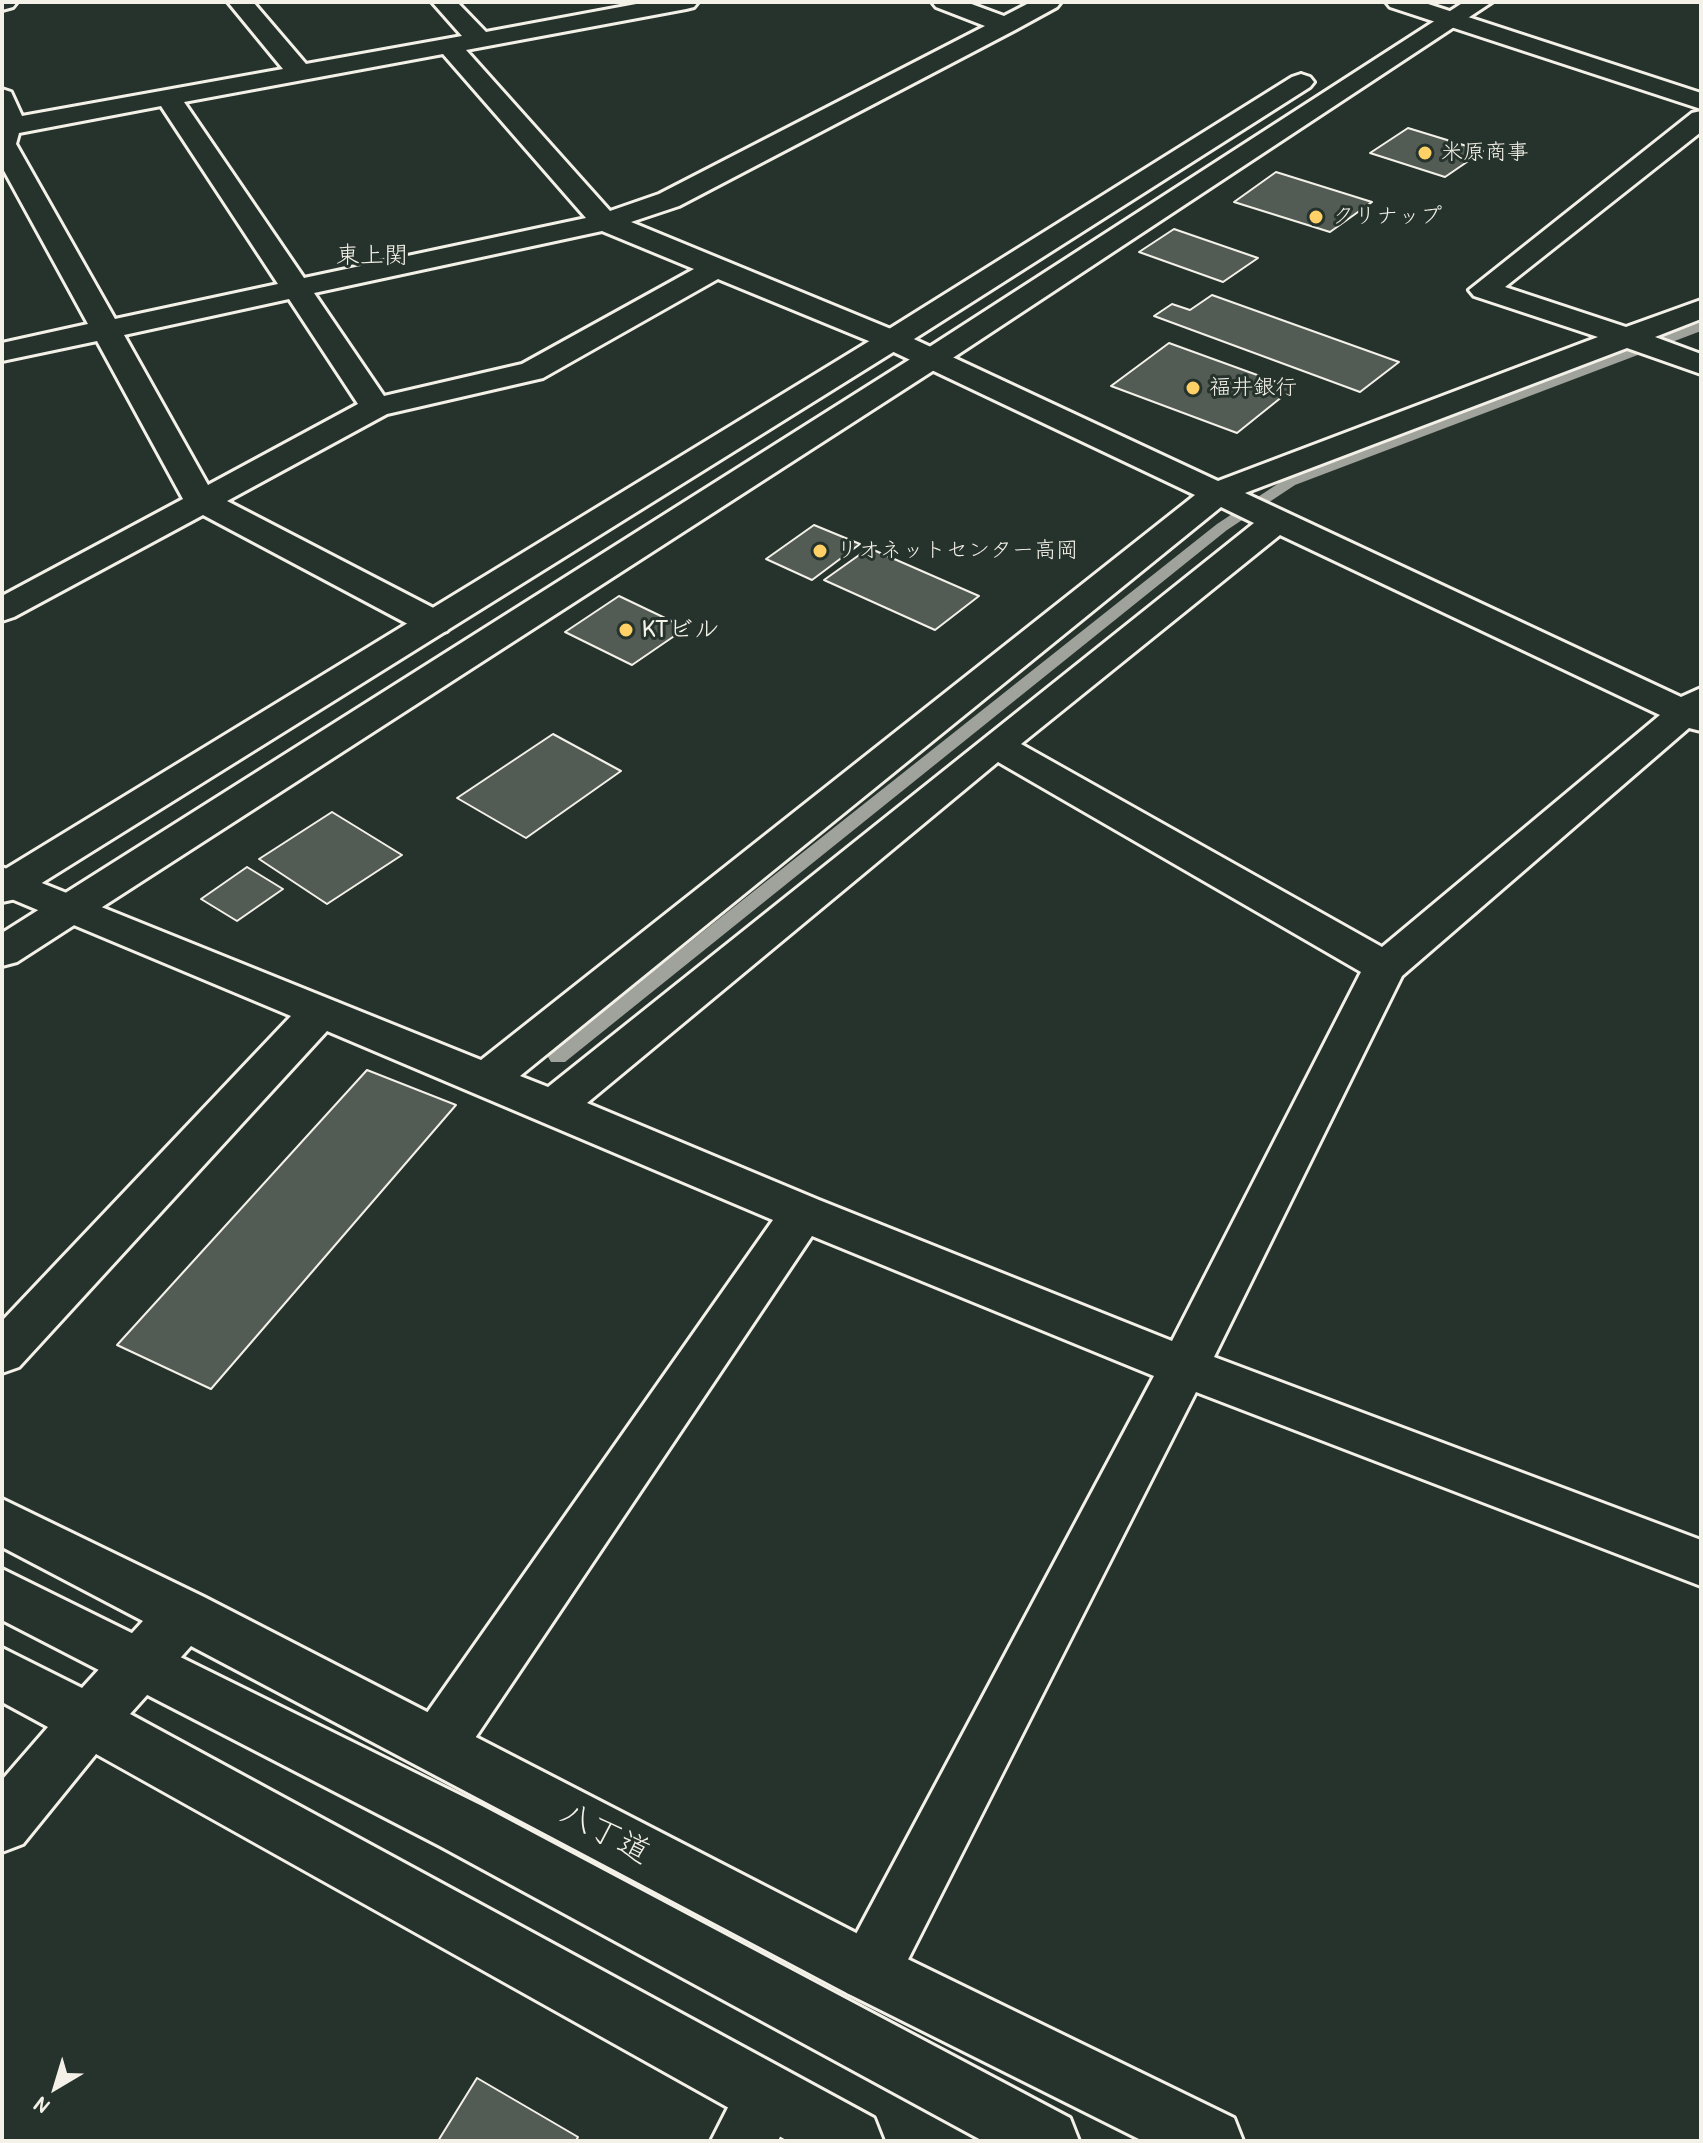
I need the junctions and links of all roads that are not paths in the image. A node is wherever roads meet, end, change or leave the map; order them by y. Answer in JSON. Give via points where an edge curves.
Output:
{"nodes":[{"id":1,"x":240,"y":2,"type":"edge"},
{"id":2,"x":444,"y":2,"type":"edge"},
{"id":3,"x":686,"y":2,"type":"edge"},
{"id":4,"x":944,"y":2,"type":"edge"},
{"id":5,"x":1049,"y":2,"type":"edge"},
{"id":6,"x":1480,"y":2,"type":"edge"},
{"id":7,"x":1424,"y":8,"type":"edge"},
{"id":8,"x":1006,"y":25,"type":"junction"},
{"id":9,"x":480,"y":40,"type":"junction"},
{"id":10,"x":450,"y":47,"type":"junction"},
{"id":11,"x":302,"y":75,"type":"junction"},
{"id":12,"x":2,"y":97,"type":"edge"},
{"id":13,"x":168,"y":98,"type":"junction"},
{"id":14,"x":1701,"y":101,"type":"edge"},
{"id":15,"x":1701,"y":119,"type":"edge"},
{"id":16,"x":5,"y":128,"type":"edge"},
{"id":17,"x":605,"y":222,"type":"junction"},
{"id":18,"x":715,"y":269,"type":"junction"},
{"id":19,"x":296,"y":290,"type":"junction"},
{"id":20,"x":1701,"y":309,"type":"edge"},
{"id":21,"x":106,"y":329,"type":"junction"},
{"id":22,"x":1628,"y":338,"type":"junction"},
{"id":23,"x":892,"y":340,"type":"junction"},
{"id":24,"x":2,"y":352,"type":"edge"},
{"id":25,"x":1686,"y":355,"type":"edge"},
{"id":26,"x":931,"y":359,"type":"junction"},
{"id":27,"x":376,"y":407,"type":"junction"},
{"id":28,"x":1223,"y":493,"type":"junction"},
{"id":29,"x":200,"y":500,"type":"junction"},
{"id":30,"x":1275,"y":520,"type":"junction"},
{"id":31,"x":2,"y":610,"type":"edge"},
{"id":32,"x":434,"y":623,"type":"junction"},
{"id":33,"x":1696,"y":710,"type":"edge"},
{"id":34,"x":996,"y":745,"type":"junction"},
{"id":35,"x":5,"y":884,"type":"edge"},
{"id":36,"x":71,"y":908,"type":"junction"},
{"id":37,"x":2,"y":952,"type":"edge"},
{"id":38,"x":1385,"y":967,"type":"junction"},
{"id":39,"x":320,"y":1012,"type":"junction"},
{"id":40,"x":486,"y":1079,"type":"junction"},
{"id":41,"x":553,"y":1107,"type":"junction"},
{"id":42,"x":803,"y":1213,"type":"junction"},
{"id":43,"x":2,"y":1353,"type":"edge"},
{"id":44,"x":1184,"y":1367,"type":"junction"},
{"id":45,"x":2,"y":1521,"type":"edge"},
{"id":46,"x":1698,"y":1557,"type":"edge"},
{"id":47,"x":2,"y":1593,"type":"edge"},
{"id":48,"x":185,"y":1614,"type":"junction"},
{"id":49,"x":2,"y":1673,"type":"edge"},
{"id":50,"x":90,"y":1719,"type":"junction"},
{"id":51,"x":437,"y":1746,"type":"junction"},
{"id":52,"x":2,"y":1824,"type":"edge"},
{"id":53,"x":869,"y":1972,"type":"junction"},
{"id":54,"x":755,"y":2119,"type":"edge"},
{"id":55,"x":851,"y":2141,"type":"edge"},
{"id":56,"x":1047,"y":2141,"type":"edge"},
{"id":57,"x":1211,"y":2141,"type":"edge"}],
"edges":[{"from":1,"to":11,"type":"street"},
{"from":2,"to":9,"type":"street"},
{"from":3,"to":9,"type":"street"},
{"from":4,"to":8,"type":"street"},
{"from":5,"to":8,"type":"street"},
{"from":6,"to":7,"type":"street"},
{"from":7,"to":14,"type":"street"},
{"from":7,"to":23,"type":"street"},
{"from":7,"to":26,"type":"street"},
{"from":8,"to":17,"type":"street","via":[[669,200]]},
{"from":9,"to":10,"type":"street"},
{"from":10,"to":11,"type":"street"},
{"from":10,"to":17,"type":"street"},
{"from":11,"to":13,"type":"street"},
{"from":12,"to":16,"type":"street","via":[[10,113]]},
{"from":13,"to":16,"type":"street"},
{"from":13,"to":19,"type":"street"},
{"from":15,"to":22,"type":"street","via":[[1484,290]]},
{"from":16,"to":21,"type":"street","via":[[3,144]]},
{"from":17,"to":18,"type":"street"},
{"from":17,"to":19,"type":"street"},
{"from":18,"to":23,"type":"street"},
{"from":18,"to":27,"type":"street","via":[[532,371]]},
{"from":19,"to":21,"type":"street"},
{"from":19,"to":27,"type":"street"},
{"from":20,"to":22,"type":"street"},
{"from":21,"to":24,"type":"street"},
{"from":21,"to":29,"type":"street"},
{"from":22,"to":25,"type":"street"},
{"from":22,"to":28,"type":"street"},
{"from":23,"to":26,"type":"street"},
{"from":23,"to":32,"type":"street"},
{"from":26,"to":28,"type":"street"},
{"from":26,"to":36,"type":"street"},
{"from":27,"to":29,"type":"street"},
{"from":28,"to":30,"type":"street"},
{"from":28,"to":40,"type":"street"},
{"from":29,"to":31,"type":"street"},
{"from":29,"to":32,"type":"street"},
{"from":30,"to":33,"type":"street"},
{"from":30,"to":34,"type":"street"},
{"from":32,"to":35,"type":"street"},
{"from":33,"to":38,"type":"street"},
{"from":34,"to":38,"type":"street"},
{"from":34,"to":41,"type":"street"},
{"from":35,"to":36,"type":"street"},
{"from":36,"to":37,"type":"street"},
{"from":36,"to":39,"type":"street"},
{"from":38,"to":44,"type":"street"},
{"from":39,"to":40,"type":"street"},
{"from":39,"to":43,"type":"street"},
{"from":40,"to":41,"type":"street"},
{"from":41,"to":42,"type":"street"},
{"from":42,"to":44,"type":"street"},
{"from":42,"to":51,"type":"street"},
{"from":44,"to":46,"type":"street"},
{"from":44,"to":53,"type":"street"},
{"from":45,"to":48,"type":"street","name":"八丁道"},
{"from":47,"to":56,"type":"street","via":[[461,1826]]},
{"from":48,"to":50,"type":"street"},
{"from":48,"to":51,"type":"street","name":"八丁道"},
{"from":49,"to":50,"type":"street"},
{"from":50,"to":52,"type":"street"},
{"from":50,"to":54,"type":"street"},
{"from":51,"to":53,"type":"street","name":"八丁道"},
{"from":53,"to":57,"type":"street","name":"八丁道"},
{"from":54,"to":55,"type":"street"}]}
